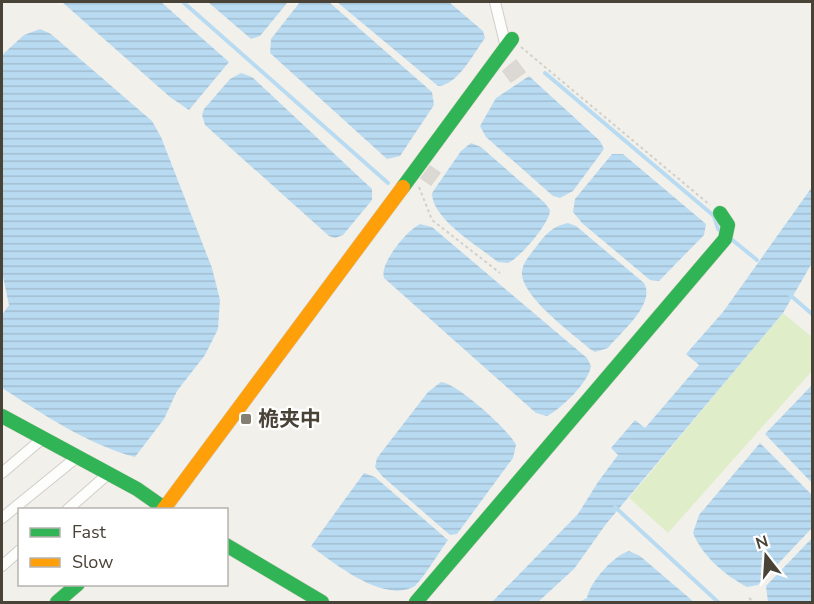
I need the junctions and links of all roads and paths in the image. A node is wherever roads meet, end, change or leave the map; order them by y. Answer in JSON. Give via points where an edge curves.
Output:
{"nodes":[{"id":1,"x":495,"y":2,"type":"edge"},
{"id":2,"x":509,"y":43,"type":"junction"},
{"id":3,"x":414,"y":173,"type":"junction"},
{"id":4,"x":720,"y":213,"type":"joint"},
{"id":5,"x":500,"y":273,"type":"dead end"},
{"id":6,"x":4,"y":420,"type":"edge"},
{"id":7,"x":43,"y":438,"type":"junction"},
{"id":8,"x":77,"y":457,"type":"junction"},
{"id":9,"x":2,"y":473,"type":"edge"},
{"id":10,"x":108,"y":474,"type":"junction"},
{"id":11,"x":69,"y":508,"type":"edge"},
{"id":12,"x":163,"y":508,"type":"edge"},
{"id":13,"x":166,"y":508,"type":"edge"},
{"id":14,"x":2,"y":518,"type":"edge"},
{"id":15,"x":228,"y":546,"type":"edge"},
{"id":16,"x":18,"y":552,"type":"edge"},
{"id":17,"x":2,"y":566,"type":"edge"},
{"id":18,"x":77,"y":586,"type":"edge"},
{"id":19,"x":749,"y":598,"type":"dead end"},
{"id":20,"x":57,"y":603,"type":"edge"},
{"id":21,"x":322,"y":603,"type":"edge"},
{"id":22,"x":416,"y":603,"type":"edge"},
{"id":23,"x":754,"y":603,"type":"edge"}],
"edges":[{"from":1,"to":2,"type":"street"},
{"from":2,"to":3,"type":"street"},
{"from":2,"to":4,"type":"path"},
{"from":3,"to":5,"type":"path","via":[[432,219]]},
{"from":3,"to":13,"type":"street"},
{"from":4,"to":22,"type":"street","via":[[728,225],[724,239]]},
{"from":6,"to":7,"type":"street"},
{"from":7,"to":8,"type":"street"},
{"from":7,"to":9,"type":"street"},
{"from":8,"to":10,"type":"street"},
{"from":8,"to":14,"type":"street"},
{"from":10,"to":11,"type":"street"},
{"from":10,"to":12,"type":"street"},
{"from":15,"to":21,"type":"street"},
{"from":16,"to":17,"type":"street"},
{"from":18,"to":20,"type":"street"},
{"from":19,"to":23,"type":"path"}]}
